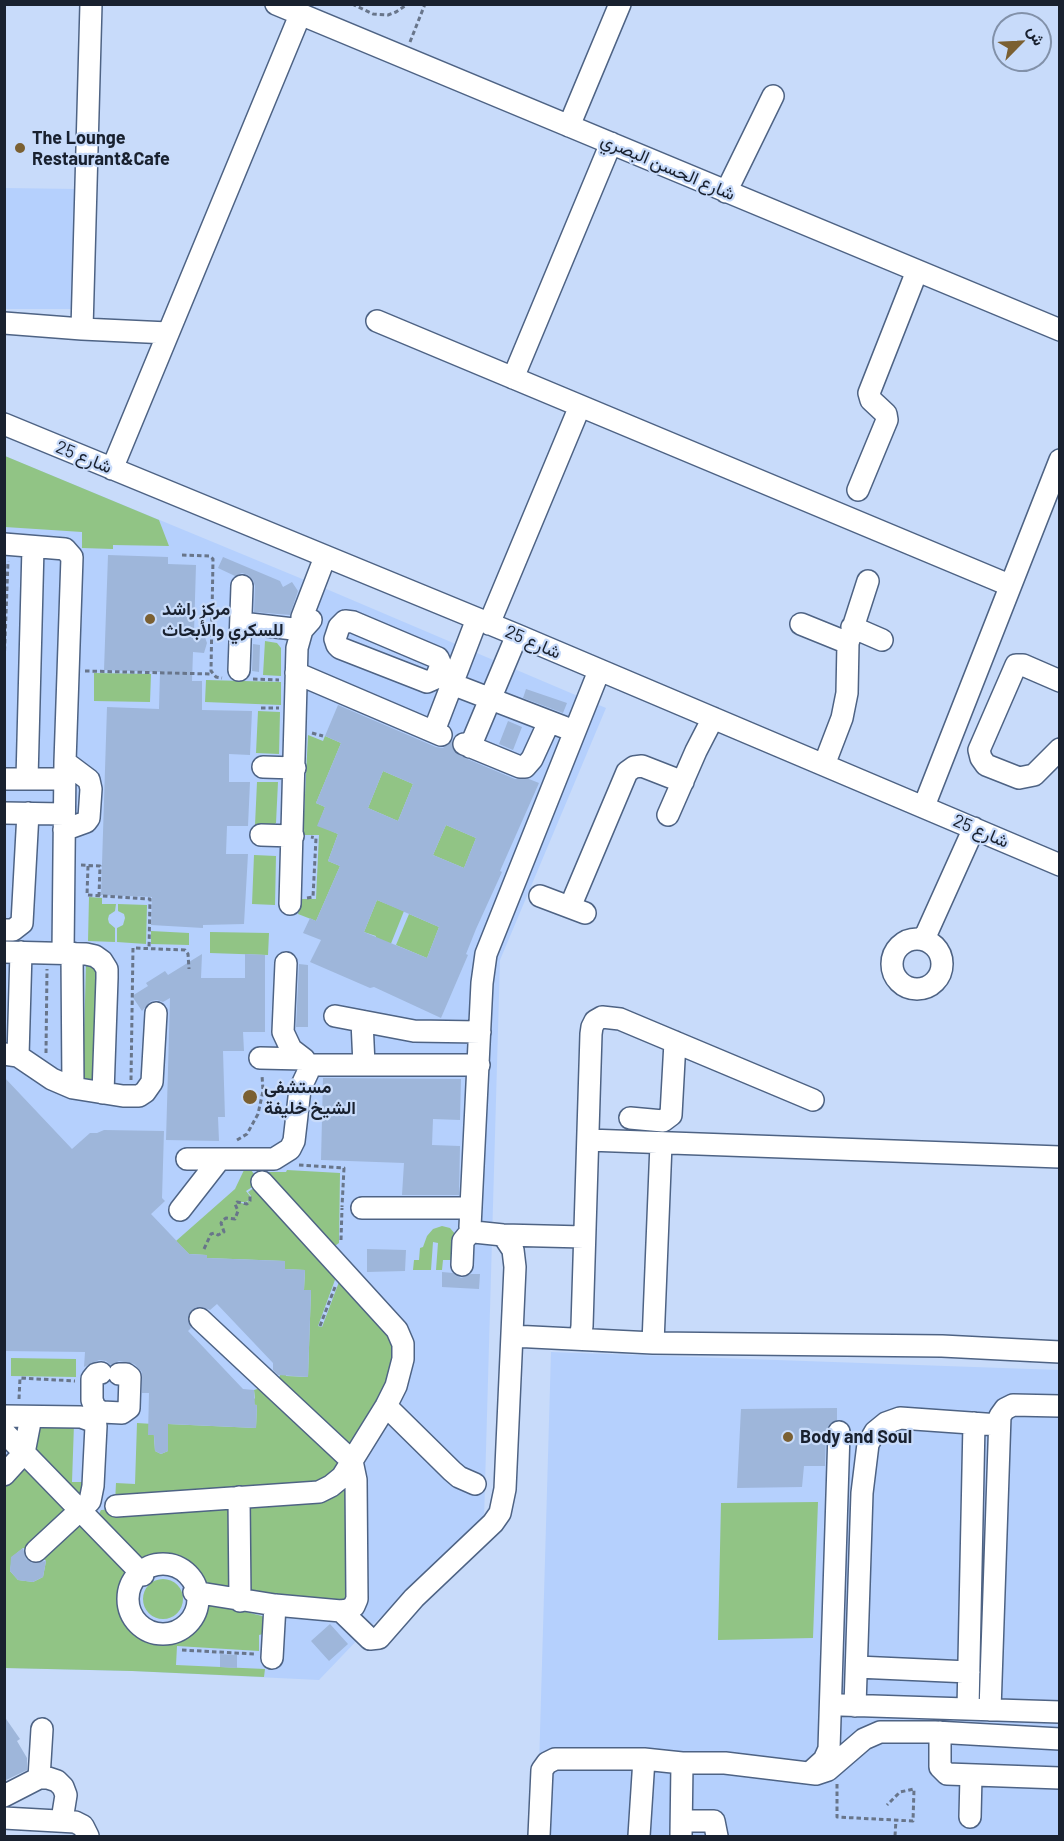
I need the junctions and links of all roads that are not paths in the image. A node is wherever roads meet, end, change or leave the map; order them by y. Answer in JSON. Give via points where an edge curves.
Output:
{"nodes":[{"id":1,"x":91,"y":4,"type":"edge"},
{"id":2,"x":276,"y":4,"type":"edge"},
{"id":3,"x":620,"y":4,"type":"edge"},
{"id":4,"x":300,"y":15,"type":"junction"},
{"id":5,"x":773,"y":96,"type":"dead end"},
{"id":6,"x":569,"y":126,"type":"junction"},
{"id":7,"x":612,"y":143,"type":"junction"},
{"id":8,"x":726,"y":192,"type":"junction"},
{"id":9,"x":917,"y":271,"type":"junction"},
{"id":10,"x":377,"y":321,"type":"dead end"},
{"id":11,"x":4,"y":323,"type":"edge"},
{"id":12,"x":82,"y":329,"type":"junction"},
{"id":13,"x":1059,"y":330,"type":"edge"},
{"id":14,"x":168,"y":333,"type":"junction"},
{"id":15,"x":513,"y":378,"type":"junction"},
{"id":16,"x":580,"y":406,"type":"junction"},
{"id":17,"x":4,"y":424,"type":"edge"},
{"id":18,"x":1059,"y":460,"type":"edge"},
{"id":19,"x":112,"y":469,"type":"junction"},
{"id":20,"x":858,"y":490,"type":"dead end"},
{"id":21,"x":7,"y":544,"type":"edge"},
{"id":22,"x":33,"y":547,"type":"junction"},
{"id":23,"x":330,"y":559,"type":"junction"},
{"id":24,"x":868,"y":580,"type":"dead end"},
{"id":25,"x":1009,"y":585,"type":"junction"},
{"id":26,"x":242,"y":586,"type":"dead end"},
{"id":27,"x":483,"y":621,"type":"junction"},
{"id":28,"x":241,"y":623,"type":"junction"},
{"id":29,"x":801,"y":624,"type":"dead end"},
{"id":30,"x":302,"y":630,"type":"junction"},
{"id":31,"x":517,"y":634,"type":"junction"},
{"id":32,"x":850,"y":635,"type":"junction"},
{"id":33,"x":882,"y":640,"type":"dead end"},
{"id":34,"x":239,"y":670,"type":"dead end"},
{"id":35,"x":599,"y":671,"type":"junction"},
{"id":36,"x":296,"y":674,"type":"junction"},
{"id":37,"x":449,"y":678,"type":"junction"},
{"id":38,"x":1059,"y":681,"type":"edge"},
{"id":39,"x":490,"y":699,"type":"junction"},
{"id":40,"x":713,"y":718,"type":"junction"},
{"id":41,"x":549,"y":722,"type":"junction"},
{"id":42,"x":574,"y":731,"type":"junction"},
{"id":43,"x":1059,"y":749,"type":"edge"},
{"id":44,"x":824,"y":765,"type":"junction"},
{"id":45,"x":263,"y":767,"type":"dead end"},
{"id":46,"x":295,"y":768,"type":"junction"},
{"id":47,"x":65,"y":771,"type":"junction"},
{"id":48,"x":4,"y":779,"type":"edge"},
{"id":49,"x":27,"y":779,"type":"junction"},
{"id":50,"x":683,"y":782,"type":"junction"},
{"id":51,"x":924,"y":806,"type":"junction"},
{"id":52,"x":4,"y":813,"type":"edge"},
{"id":53,"x":28,"y":813,"type":"junction"},
{"id":54,"x":668,"y":815,"type":"dead end"},
{"id":55,"x":64,"y":822,"type":"junction"},
{"id":56,"x":974,"y":828,"type":"junction"},
{"id":57,"x":261,"y":835,"type":"dead end"},
{"id":58,"x":293,"y":836,"type":"junction"},
{"id":59,"x":1059,"y":865,"type":"edge"},
{"id":60,"x":540,"y":896,"type":"dead end"},
{"id":61,"x":290,"y":904,"type":"dead end"},
{"id":62,"x":4,"y":930,"type":"edge"},
{"id":63,"x":924,"y":939,"type":"dead end"},
{"id":64,"x":13,"y":952,"type":"edge"},
{"id":65,"x":61,"y":953,"type":"junction"},
{"id":66,"x":286,"y":963,"type":"dead end"},
{"id":67,"x":156,"y":1013,"type":"dead end"},
{"id":68,"x":335,"y":1016,"type":"dead end"},
{"id":69,"x":362,"y":1021,"type":"junction"},
{"id":70,"x":480,"y":1032,"type":"junction"},
{"id":71,"x":675,"y":1042,"type":"junction"},
{"id":72,"x":11,"y":1055,"type":"edge"},
{"id":73,"x":260,"y":1058,"type":"road end"},
{"id":74,"x":306,"y":1062,"type":"junction"},
{"id":75,"x":364,"y":1065,"type":"junction"},
{"id":76,"x":479,"y":1065,"type":"junction"},
{"id":77,"x":73,"y":1088,"type":"junction"},
{"id":78,"x":103,"y":1093,"type":"junction"},
{"id":79,"x":813,"y":1100,"type":"dead end"},
{"id":80,"x":630,"y":1118,"type":"dead end"},
{"id":81,"x":588,"y":1140,"type":"junction"},
{"id":82,"x":661,"y":1144,"type":"junction"},
{"id":83,"x":1059,"y":1157,"type":"edge"},
{"id":84,"x":188,"y":1159,"type":"dead end"},
{"id":85,"x":219,"y":1160,"type":"junction"},
{"id":86,"x":262,"y":1182,"type":"road end"},
{"id":87,"x":352,"y":1207,"type":"road end"},
{"id":88,"x":471,"y":1208,"type":"junction"},
{"id":89,"x":180,"y":1210,"type":"dead end"},
{"id":90,"x":472,"y":1230,"type":"junction"},
{"id":91,"x":503,"y":1235,"type":"junction"},
{"id":92,"x":584,"y":1237,"type":"junction"},
{"id":93,"x":462,"y":1265,"type":"dead end"},
{"id":94,"x":200,"y":1319,"type":"dead end"},
{"id":95,"x":512,"y":1336,"type":"junction"},
{"id":96,"x":579,"y":1339,"type":"junction"},
{"id":97,"x":653,"y":1343,"type":"junction"},
{"id":98,"x":1059,"y":1352,"type":"edge"},
{"id":99,"x":386,"y":1406,"type":"junction"},
{"id":100,"x":1059,"y":1406,"type":"edge"},
{"id":101,"x":95,"y":1416,"type":"junction"},
{"id":102,"x":15,"y":1420,"type":"edge"},
{"id":103,"x":974,"y":1423,"type":"junction"},
{"id":104,"x":999,"y":1425,"type":"junction"},
{"id":105,"x":839,"y":1432,"type":"dead end"},
{"id":106,"x":24,"y":1453,"type":"junction"},
{"id":107,"x":352,"y":1461,"type":"junction"},
{"id":108,"x":4,"y":1475,"type":"edge"},
{"id":109,"x":475,"y":1484,"type":"dead end"},
{"id":110,"x":836,"y":1493,"type":"junction"},
{"id":111,"x":862,"y":1493,"type":"junction"},
{"id":112,"x":238,"y":1497,"type":"junction"},
{"id":113,"x":116,"y":1506,"type":"dead end"},
{"id":114,"x":82,"y":1510,"type":"junction"},
{"id":115,"x":971,"y":1535,"type":"junction"},
{"id":116,"x":996,"y":1537,"type":"junction"},
{"id":117,"x":36,"y":1551,"type":"dead end"},
{"id":118,"x":142,"y":1573,"type":"junction"},
{"id":119,"x":196,"y":1592,"type":"junction"},
{"id":120,"x":240,"y":1601,"type":"junction"},
{"id":121,"x":275,"y":1605,"type":"junction"},
{"id":122,"x":341,"y":1611,"type":"junction"},
{"id":123,"x":266,"y":1655,"type":"road end"},
{"id":124,"x":856,"y":1667,"type":"junction"},
{"id":125,"x":969,"y":1672,"type":"junction"},
{"id":126,"x":831,"y":1705,"type":"junction"},
{"id":127,"x":855,"y":1706,"type":"junction"},
{"id":128,"x":936,"y":1708,"type":"junction"},
{"id":129,"x":968,"y":1709,"type":"junction"},
{"id":130,"x":990,"y":1710,"type":"junction"},
{"id":131,"x":1059,"y":1712,"type":"edge"},
{"id":132,"x":42,"y":1729,"type":"dead end"},
{"id":133,"x":937,"y":1732,"type":"junction"},
{"id":134,"x":1059,"y":1739,"type":"edge"},
{"id":135,"x":644,"y":1759,"type":"junction"},
{"id":136,"x":681,"y":1763,"type":"junction"},
{"id":137,"x":808,"y":1774,"type":"junction"},
{"id":138,"x":971,"y":1776,"type":"junction"},
{"id":139,"x":39,"y":1778,"type":"junction"},
{"id":140,"x":1059,"y":1778,"type":"edge"},
{"id":141,"x":4,"y":1797,"type":"edge"},
{"id":142,"x":970,"y":1817,"type":"dead end"},
{"id":143,"x":4,"y":1818,"type":"edge"},
{"id":144,"x":62,"y":1820,"type":"junction"},
{"id":145,"x":681,"y":1829,"type":"edge"},
{"id":146,"x":88,"y":1836,"type":"edge"},
{"id":147,"x":539,"y":1836,"type":"edge"},
{"id":148,"x":639,"y":1836,"type":"edge"},
{"id":149,"x":717,"y":1836,"type":"edge"}],
"edges":[{"from":1,"to":12,"type":"street"},
{"from":2,"to":4,"type":"street","name":"شارع الحسن البصري"},
{"from":3,"to":6,"type":"street"},
{"from":4,"to":6,"type":"street","name":"شارع الحسن البصري"},
{"from":4,"to":14,"type":"street"},
{"from":5,"to":8,"type":"street"},
{"from":6,"to":7,"type":"street","name":"شارع الحسن البصري"},
{"from":7,"to":8,"type":"street","name":"شارع الحسن البصري"},
{"from":7,"to":15,"type":"street"},
{"from":8,"to":9,"type":"street","name":"شارع الحسن البصري"},
{"from":9,"to":13,"type":"street","name":"شارع الحسن البصري"},
{"from":9,"to":20,"type":"street","via":[[869,393],[887,420]]},
{"from":10,"to":15,"type":"street"},
{"from":11,"to":12,"type":"street"},
{"from":12,"to":14,"type":"street"},
{"from":14,"to":19,"type":"street"},
{"from":15,"to":16,"type":"street"},
{"from":16,"to":25,"type":"street"},
{"from":16,"to":27,"type":"street"},
{"from":17,"to":19,"type":"street","name":"شارع 25"},
{"from":18,"to":25,"type":"street"},
{"from":19,"to":23,"type":"street","name":"شارع 25"},
{"from":21,"to":22,"type":"street"},
{"from":22,"to":47,"type":"street","via":[[65,549],[72,557]]},
{"from":22,"to":49,"type":"street"},
{"from":23,"to":27,"type":"street","name":"شارع 25"},
{"from":23,"to":30,"type":"street","via":[[311,619]]},
{"from":24,"to":32,"type":"street"},
{"from":25,"to":51,"type":"street"},
{"from":26,"to":28,"type":"street"},
{"from":27,"to":31,"type":"street","name":"شارع 25"},
{"from":27,"to":37,"type":"street"},
{"from":28,"to":30,"type":"street"},
{"from":28,"to":34,"type":"street"},
{"from":29,"to":32,"type":"street"},
{"from":30,"to":36,"type":"street"},
{"from":31,"to":35,"type":"street","name":"شارع 25"},
{"from":31,"to":39,"type":"street"},
{"from":32,"to":33,"type":"street"},
{"from":32,"to":44,"type":"street","via":[[842,718]]},
{"from":35,"to":40,"type":"street","name":"شارع 25"},
{"from":35,"to":42,"type":"street"},
{"from":36,"to":37,"type":"street","via":[[437,733]]},
{"from":36,"to":46,"type":"street"},
{"from":37,"to":39,"type":"street"},
{"from":38,"to":43,"type":"street","via":[[1016,665],[979,750],[986,765],[1019,778],[1034,775]]},
{"from":39,"to":41,"type":"street"},
{"from":39,"to":41,"type":"street","via":[[467,745],[520,767],[532,759]]},
{"from":40,"to":44,"type":"street","name":"شارع 25"},
{"from":40,"to":50,"type":"street"},
{"from":41,"to":42,"type":"street"},
{"from":42,"to":70,"type":"street","via":[[488,947]]},
{"from":44,"to":51,"type":"street","name":"شارع 25"},
{"from":45,"to":46,"type":"street"},
{"from":46,"to":58,"type":"street"},
{"from":47,"to":49,"type":"street"},
{"from":47,"to":55,"type":"street","via":[[89,780],[91,789],[86,822]]},
{"from":48,"to":49,"type":"street"},
{"from":50,"to":54,"type":"street"},
{"from":50,"to":60,"type":"street","via":[[642,766],[633,767],[627,772],[577,910]]},
{"from":51,"to":56,"type":"street","name":"شارع 25"},
{"from":52,"to":53,"type":"street"},
{"from":53,"to":55,"type":"street"},
{"from":53,"to":62,"type":"street","via":[[22,923],[14,930]]},
{"from":55,"to":65,"type":"street"},
{"from":56,"to":59,"type":"street","name":"شارع 25"},
{"from":56,"to":63,"type":"street"},
{"from":57,"to":58,"type":"street"},
{"from":58,"to":61,"type":"street"},
{"from":64,"to":65,"type":"street"},
{"from":64,"to":72,"type":"street"},
{"from":65,"to":77,"type":"street"},
{"from":65,"to":78,"type":"street","via":[[95,956],[107,969]]},
{"from":66,"to":74,"type":"street","via":[[283,1032],[291,1049]]},
{"from":67,"to":78,"type":"street","via":[[152,1082],[146,1092],[139,1096]]},
{"from":68,"to":69,"type":"street"},
{"from":69,"to":70,"type":"street","via":[[414,1031]]},
{"from":69,"to":75,"type":"street"},
{"from":70,"to":76,"type":"street"},
{"from":71,"to":79,"type":"street"},
{"from":71,"to":80,"type":"street","via":[[671,1114],[663,1121]]},
{"from":71,"to":81,"type":"street","via":[[609,1017],[595,1021]]},
{"from":72,"to":77,"type":"street"},
{"from":73,"to":74,"type":"street"},
{"from":74,"to":75,"type":"street"},
{"from":74,"to":85,"type":"street","via":[[290,1149],[274,1159]]},
{"from":75,"to":76,"type":"street"},
{"from":76,"to":88,"type":"street"},
{"from":77,"to":78,"type":"street"},
{"from":81,"to":82,"type":"street"},
{"from":81,"to":92,"type":"street"},
{"from":82,"to":83,"type":"street"},
{"from":82,"to":97,"type":"street"},
{"from":84,"to":85,"type":"street"},
{"from":85,"to":89,"type":"street"},
{"from":86,"to":99,"type":"street","via":[[393,1324],[403,1344],[404,1359]]},
{"from":87,"to":88,"type":"street"},
{"from":88,"to":90,"type":"street"},
{"from":90,"to":91,"type":"street"},
{"from":90,"to":93,"type":"street","via":[[463,1241]]},
{"from":91,"to":92,"type":"street"},
{"from":91,"to":95,"type":"street","via":[[515,1258]]},
{"from":92,"to":96,"type":"street"},
{"from":94,"to":107,"type":"street"},
{"from":95,"to":96,"type":"street"},
{"from":95,"to":122,"type":"street","via":[[505,1489],[500,1513],[379,1638],[370,1638]]},
{"from":96,"to":97,"type":"street"},
{"from":97,"to":98,"type":"street","via":[[942,1346]]},
{"from":99,"to":107,"type":"street"},
{"from":99,"to":109,"type":"street","via":[[459,1477]]},
{"from":100,"to":104,"type":"street","via":[[1013,1405],[1000,1416]]},
{"from":101,"to":101,"type":"street","via":[[93,1404],[104,1376],[128,1374],[129,1408],[122,1413]]},
{"from":101,"to":102,"type":"street"},
{"from":101,"to":114,"type":"street","via":[[93,1486],[90,1501]]},
{"from":102,"to":106,"type":"street"},
{"from":102,"to":106,"type":"street"},
{"from":103,"to":104,"type":"street"},
{"from":103,"to":111,"type":"street","via":[[911,1418],[886,1423],[868,1444]]},
{"from":103,"to":115,"type":"street"},
{"from":104,"to":116,"type":"street"},
{"from":105,"to":110,"type":"street"},
{"from":106,"to":108,"type":"street"},
{"from":106,"to":114,"type":"street"},
{"from":107,"to":112,"type":"street","via":[[342,1477],[319,1492]]},
{"from":107,"to":122,"type":"street","via":[[356,1480],[357,1599],[354,1606]]},
{"from":110,"to":111,"type":"street"},
{"from":110,"to":126,"type":"street"},
{"from":111,"to":124,"type":"street"},
{"from":112,"to":113,"type":"street"},
{"from":112,"to":120,"type":"street"},
{"from":114,"to":117,"type":"street"},
{"from":114,"to":118,"type":"street"},
{"from":115,"to":116,"type":"street"},
{"from":115,"to":125,"type":"street"},
{"from":116,"to":130,"type":"street"},
{"from":118,"to":119,"type":"street","via":[[149,1567],[170,1564],[188,1574]]},
{"from":118,"to":119,"type":"street","via":[[129,1589],[128,1600],[135,1620],[152,1632],[182,1629],[190,1622],[198,1603]]},
{"from":119,"to":120,"type":"street"},
{"from":120,"to":121,"type":"street"},
{"from":121,"to":122,"type":"street"},
{"from":121,"to":123,"type":"street"},
{"from":124,"to":125,"type":"street"},
{"from":124,"to":127,"type":"street"},
{"from":125,"to":129,"type":"street"},
{"from":126,"to":127,"type":"street"},
{"from":126,"to":137,"type":"street","via":[[827,1755]]},
{"from":127,"to":128,"type":"street"},
{"from":128,"to":129,"type":"street"},
{"from":128,"to":133,"type":"street"},
{"from":129,"to":130,"type":"street"},
{"from":130,"to":131,"type":"street"},
{"from":132,"to":139,"type":"street"},
{"from":133,"to":134,"type":"street"},
{"from":133,"to":137,"type":"street","via":[[880,1732],[864,1739],[822,1773]]},
{"from":133,"to":138,"type":"street","via":[[943,1772]]},
{"from":135,"to":136,"type":"street"},
{"from":135,"to":147,"type":"street","via":[[555,1759],[547,1763],[541,1778]]},
{"from":135,"to":148,"type":"street"},
{"from":136,"to":137,"type":"street","via":[[744,1765]]},
{"from":136,"to":145,"type":"street"},
{"from":138,"to":140,"type":"street"},
{"from":138,"to":142,"type":"street"},
{"from":139,"to":141,"type":"street"},
{"from":139,"to":144,"type":"street","via":[[57,1781],[63,1787],[66,1795]]},
{"from":143,"to":144,"type":"street"},
{"from":144,"to":146,"type":"street","via":[[83,1826]]},
{"from":145,"to":149,"type":"street","via":[[714,1821]]}]}
